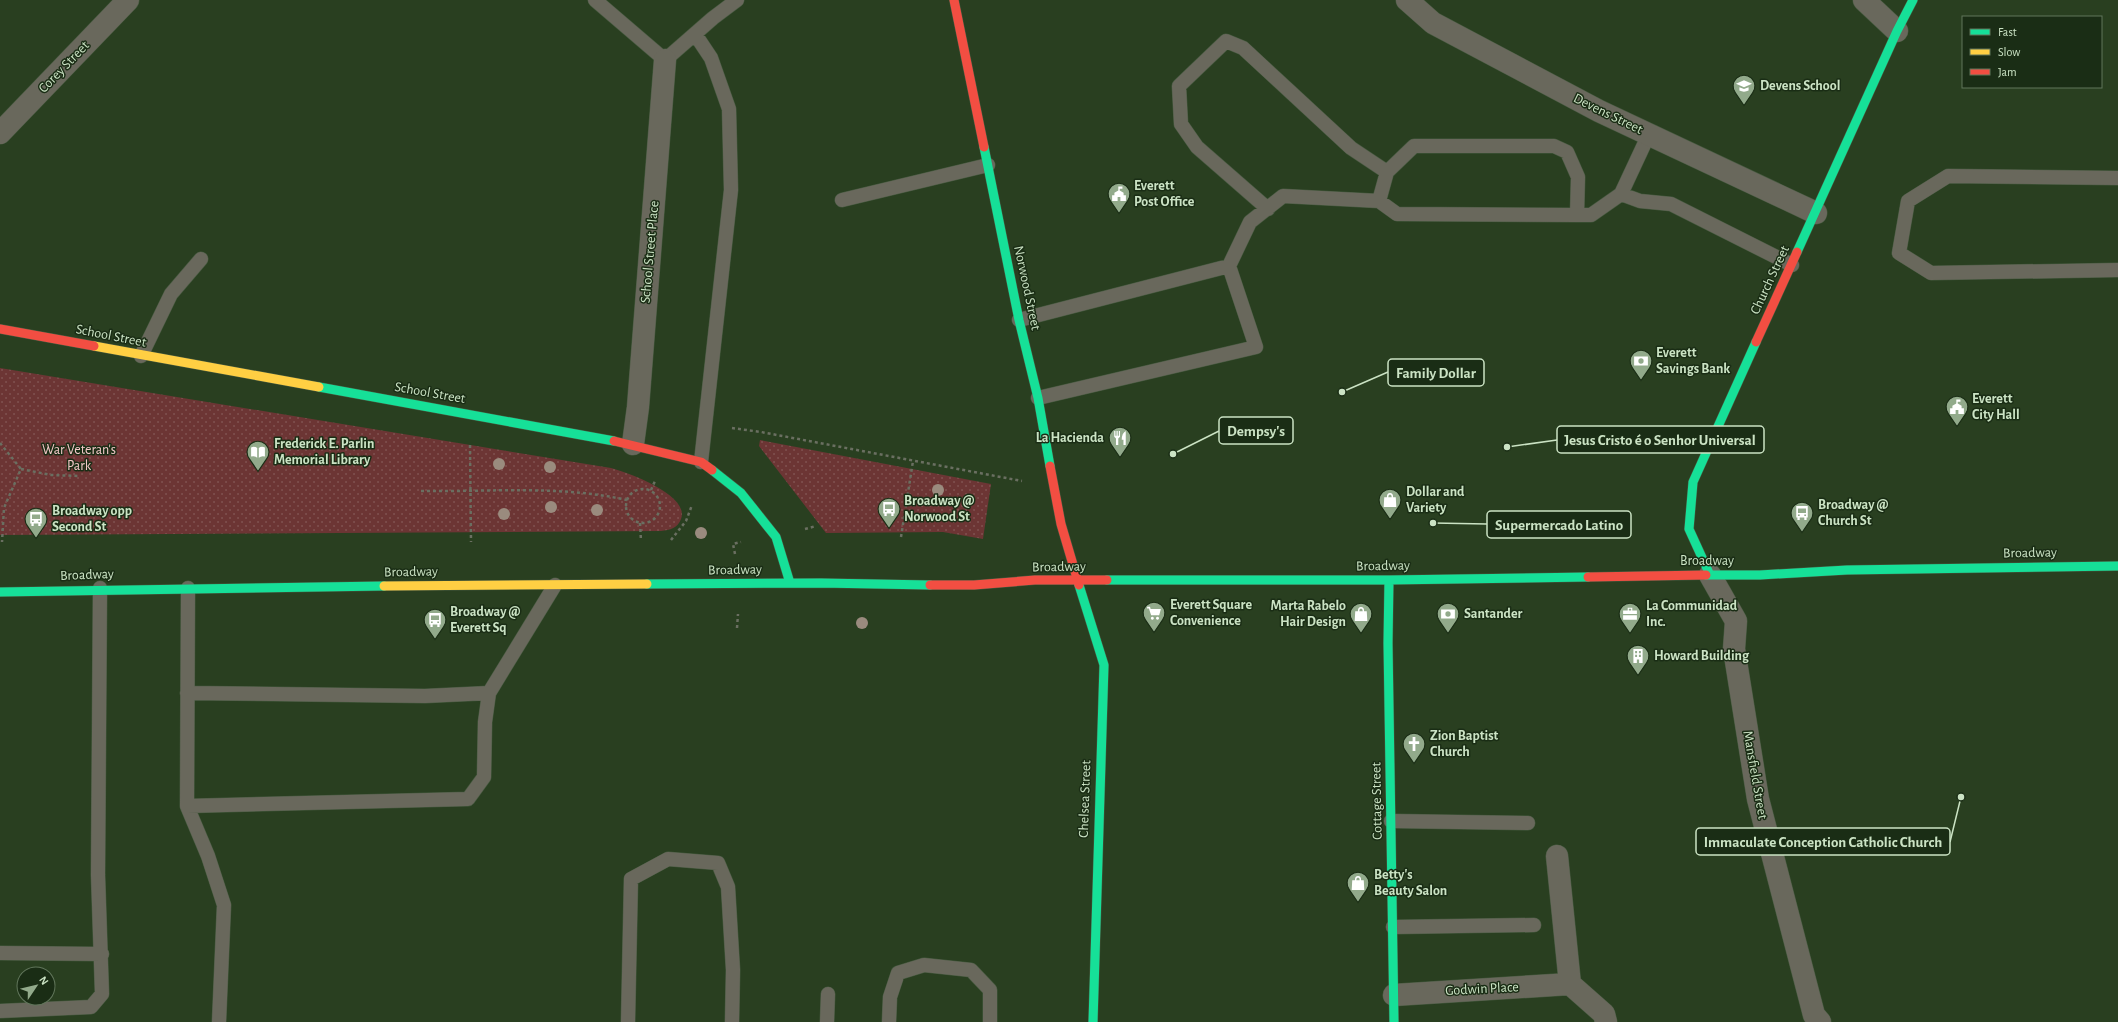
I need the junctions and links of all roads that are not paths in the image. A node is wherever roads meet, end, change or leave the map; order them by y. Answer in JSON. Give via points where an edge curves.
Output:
{"nodes":[{"id":1,"x":128,"y":0,"type":"edge"},
{"id":2,"x":595,"y":0,"type":"edge"},
{"id":3,"x":737,"y":0,"type":"edge"},
{"id":4,"x":954,"y":0,"type":"edge"},
{"id":5,"x":1408,"y":0,"type":"edge"},
{"id":6,"x":1864,"y":0,"type":"edge"},
{"id":7,"x":1913,"y":0,"type":"edge"},
{"id":8,"x":1897,"y":31,"type":"junction"},
{"id":9,"x":695,"y":34,"type":"junction"},
{"id":10,"x":665,"y":60,"type":"junction"},
{"id":11,"x":0,"y":133,"type":"edge"},
{"id":12,"x":1649,"y":134,"type":"junction"},
{"id":13,"x":988,"y":165,"type":"junction"},
{"id":14,"x":1387,"y":172,"type":"junction"},
{"id":15,"x":2118,"y":178,"type":"edge"},
{"id":16,"x":1621,"y":194,"type":"junction"},
{"id":17,"x":842,"y":200,"type":"dead end"},
{"id":18,"x":1379,"y":201,"type":"junction"},
{"id":19,"x":1268,"y":209,"type":"junction"},
{"id":20,"x":1816,"y":213,"type":"junction"},
{"id":21,"x":1577,"y":214,"type":"junction"},
{"id":22,"x":201,"y":259,"type":"dead end"},
{"id":23,"x":1792,"y":265,"type":"junction"},
{"id":24,"x":1229,"y":266,"type":"junction"},
{"id":25,"x":2118,"y":270,"type":"edge"},
{"id":26,"x":1018,"y":320,"type":"junction"},
{"id":27,"x":0,"y":329,"type":"edge"},
{"id":28,"x":141,"y":356,"type":"junction"},
{"id":29,"x":1038,"y":398,"type":"junction"},
{"id":30,"x":633,"y":444,"type":"junction"},
{"id":31,"x":701,"y":462,"type":"junction"},
{"id":32,"x":2118,"y":566,"type":"edge"},
{"id":33,"x":1710,"y":575,"type":"junction"},
{"id":34,"x":1078,"y":580,"type":"junction"},
{"id":35,"x":1389,"y":580,"type":"junction"},
{"id":36,"x":790,"y":583,"type":"junction"},
{"id":37,"x":556,"y":585,"type":"junction"},
{"id":38,"x":100,"y":588,"type":"junction"},
{"id":39,"x":188,"y":588,"type":"junction"},
{"id":40,"x":0,"y":592,"type":"edge"},
{"id":41,"x":187,"y":693,"type":"junction"},
{"id":42,"x":489,"y":693,"type":"junction"},
{"id":43,"x":187,"y":806,"type":"junction"},
{"id":44,"x":1391,"y":821,"type":"junction"},
{"id":45,"x":1528,"y":823,"type":"dead end"},
{"id":46,"x":1557,"y":856,"type":"dead end"},
{"id":47,"x":1534,"y":925,"type":"dead end"},
{"id":48,"x":1393,"y":927,"type":"junction"},
{"id":49,"x":0,"y":953,"type":"edge"},
{"id":50,"x":102,"y":954,"type":"junction"},
{"id":51,"x":1570,"y":984,"type":"junction"},
{"id":52,"x":828,"y":994,"type":"dead end"},
{"id":53,"x":1394,"y":995,"type":"junction"},
{"id":54,"x":0,"y":1011,"type":"edge"},
{"id":55,"x":219,"y":1022,"type":"edge"},
{"id":56,"x":628,"y":1022,"type":"edge"},
{"id":57,"x":732,"y":1022,"type":"edge"},
{"id":58,"x":827,"y":1022,"type":"edge"},
{"id":59,"x":889,"y":1022,"type":"edge"},
{"id":60,"x":990,"y":1022,"type":"edge"},
{"id":61,"x":1093,"y":1022,"type":"edge"},
{"id":62,"x":1394,"y":1022,"type":"edge"},
{"id":63,"x":1606,"y":1022,"type":"edge"},
{"id":64,"x":1820,"y":1022,"type":"edge"}],
"edges":[{"from":1,"to":11,"type":"street","name":"Corey Street"},
{"from":2,"to":10,"type":"lane"},
{"from":3,"to":9,"type":"lane"},
{"from":4,"to":13,"type":"main road","name":"Norwood Street"},
{"from":5,"to":12,"type":"street","name":"Devens Street","via":[[1433,22],[1599,111]]},
{"from":6,"to":8,"type":"street"},
{"from":7,"to":8,"type":"main road","name":"Church Street"},
{"from":8,"to":20,"type":"main road","name":"Church Street"},
{"from":9,"to":10,"type":"lane"},
{"from":9,"to":31,"type":"lane","via":[[711,58],[729,109],[731,182],[717,332]]},
{"from":10,"to":30,"type":"street","name":"School Street Place"},
{"from":12,"to":16,"type":"lane"},
{"from":12,"to":20,"type":"street","name":"Devens Street"},
{"from":13,"to":17,"type":"lane"},
{"from":13,"to":26,"type":"main road","name":"Norwood Street"},
{"from":14,"to":18,"type":"lane"},
{"from":14,"to":19,"type":"lane","via":[[1351,148],[1243,48],[1226,41],[1179,86],[1182,124],[1197,147]]},
{"from":14,"to":21,"type":"lane","via":[[1414,146],[1554,146],[1567,152],[1578,177]]},
{"from":15,"to":25,"type":"lane","via":[[1948,176],[1908,201],[1899,253],[1931,274]]},
{"from":16,"to":21,"type":"lane","via":[[1591,214]]},
{"from":16,"to":23,"type":"lane","via":[[1640,200],[1670,204]]},
{"from":18,"to":19,"type":"lane","via":[[1283,196]]},
{"from":18,"to":21,"type":"lane","via":[[1397,214]]},
{"from":19,"to":24,"type":"lane","via":[[1250,222]]},
{"from":20,"to":23,"type":"main road","name":"Church Street"},
{"from":22,"to":28,"type":"lane","via":[[171,294]]},
{"from":23,"to":33,"type":"main road","name":"Church Street","via":[[1693,482],[1689,529]]},
{"from":24,"to":26,"type":"lane"},
{"from":24,"to":29,"type":"lane","via":[[1256,347]]},
{"from":26,"to":29,"type":"main road","name":"Norwood Street"},
{"from":27,"to":28,"type":"main road","name":"School Street"},
{"from":28,"to":30,"type":"main road","name":"School Street"},
{"from":29,"to":34,"type":"main road","name":"Norwood Street","via":[[1061,524]]},
{"from":30,"to":31,"type":"main road","name":"School Street"},
{"from":31,"to":36,"type":"main road","name":"School Street","via":[[741,493],[776,537]]},
{"from":32,"to":33,"type":"main road","name":"Broadway"},
{"from":33,"to":35,"type":"main road","name":"Broadway"},
{"from":33,"to":64,"type":"street","name":"Mansfield Street","via":[[1736,621],[1734,650],[1758,799],[1814,1015]]},
{"from":34,"to":35,"type":"main road","name":"Broadway"},
{"from":34,"to":36,"type":"main road","name":"Broadway","via":[[1035,580],[980,585]]},
{"from":34,"to":61,"type":"main road","name":"Chelsea Street","via":[[1104,665]]},
{"from":35,"to":44,"type":"main road","name":"Cottage Street"},
{"from":36,"to":37,"type":"main road","name":"Broadway"},
{"from":37,"to":39,"type":"main road","name":"Broadway"},
{"from":37,"to":42,"type":"lane"},
{"from":38,"to":39,"type":"main road","name":"Broadway"},
{"from":38,"to":40,"type":"main road","name":"Broadway"},
{"from":38,"to":50,"type":"lane","via":[[98,875]]},
{"from":39,"to":41,"type":"lane"},
{"from":41,"to":42,"type":"lane","via":[[425,696]]},
{"from":41,"to":43,"type":"lane"},
{"from":42,"to":43,"type":"lane","via":[[485,722],[484,777],[468,799]]},
{"from":43,"to":55,"type":"lane","via":[[208,856],[224,905]]},
{"from":44,"to":45,"type":"lane"},
{"from":44,"to":48,"type":"main road","name":"Cottage Street"},
{"from":46,"to":51,"type":"street"},
{"from":47,"to":48,"type":"lane"},
{"from":48,"to":53,"type":"main road","name":"Cottage Street"},
{"from":49,"to":50,"type":"lane"},
{"from":50,"to":54,"type":"lane","via":[[102,994],[91,1007]]},
{"from":51,"to":53,"type":"street","name":"Godwin Place"},
{"from":51,"to":63,"type":"street","via":[[1604,1014]]},
{"from":52,"to":58,"type":"lane"},
{"from":53,"to":62,"type":"main road","name":"Cottage Street"},
{"from":56,"to":57,"type":"lane","via":[[631,879],[668,859],[718,863],[728,887],[733,970]]},
{"from":59,"to":60,"type":"lane","via":[[890,997],[898,973],[924,965],[971,970],[990,990]]}]}
